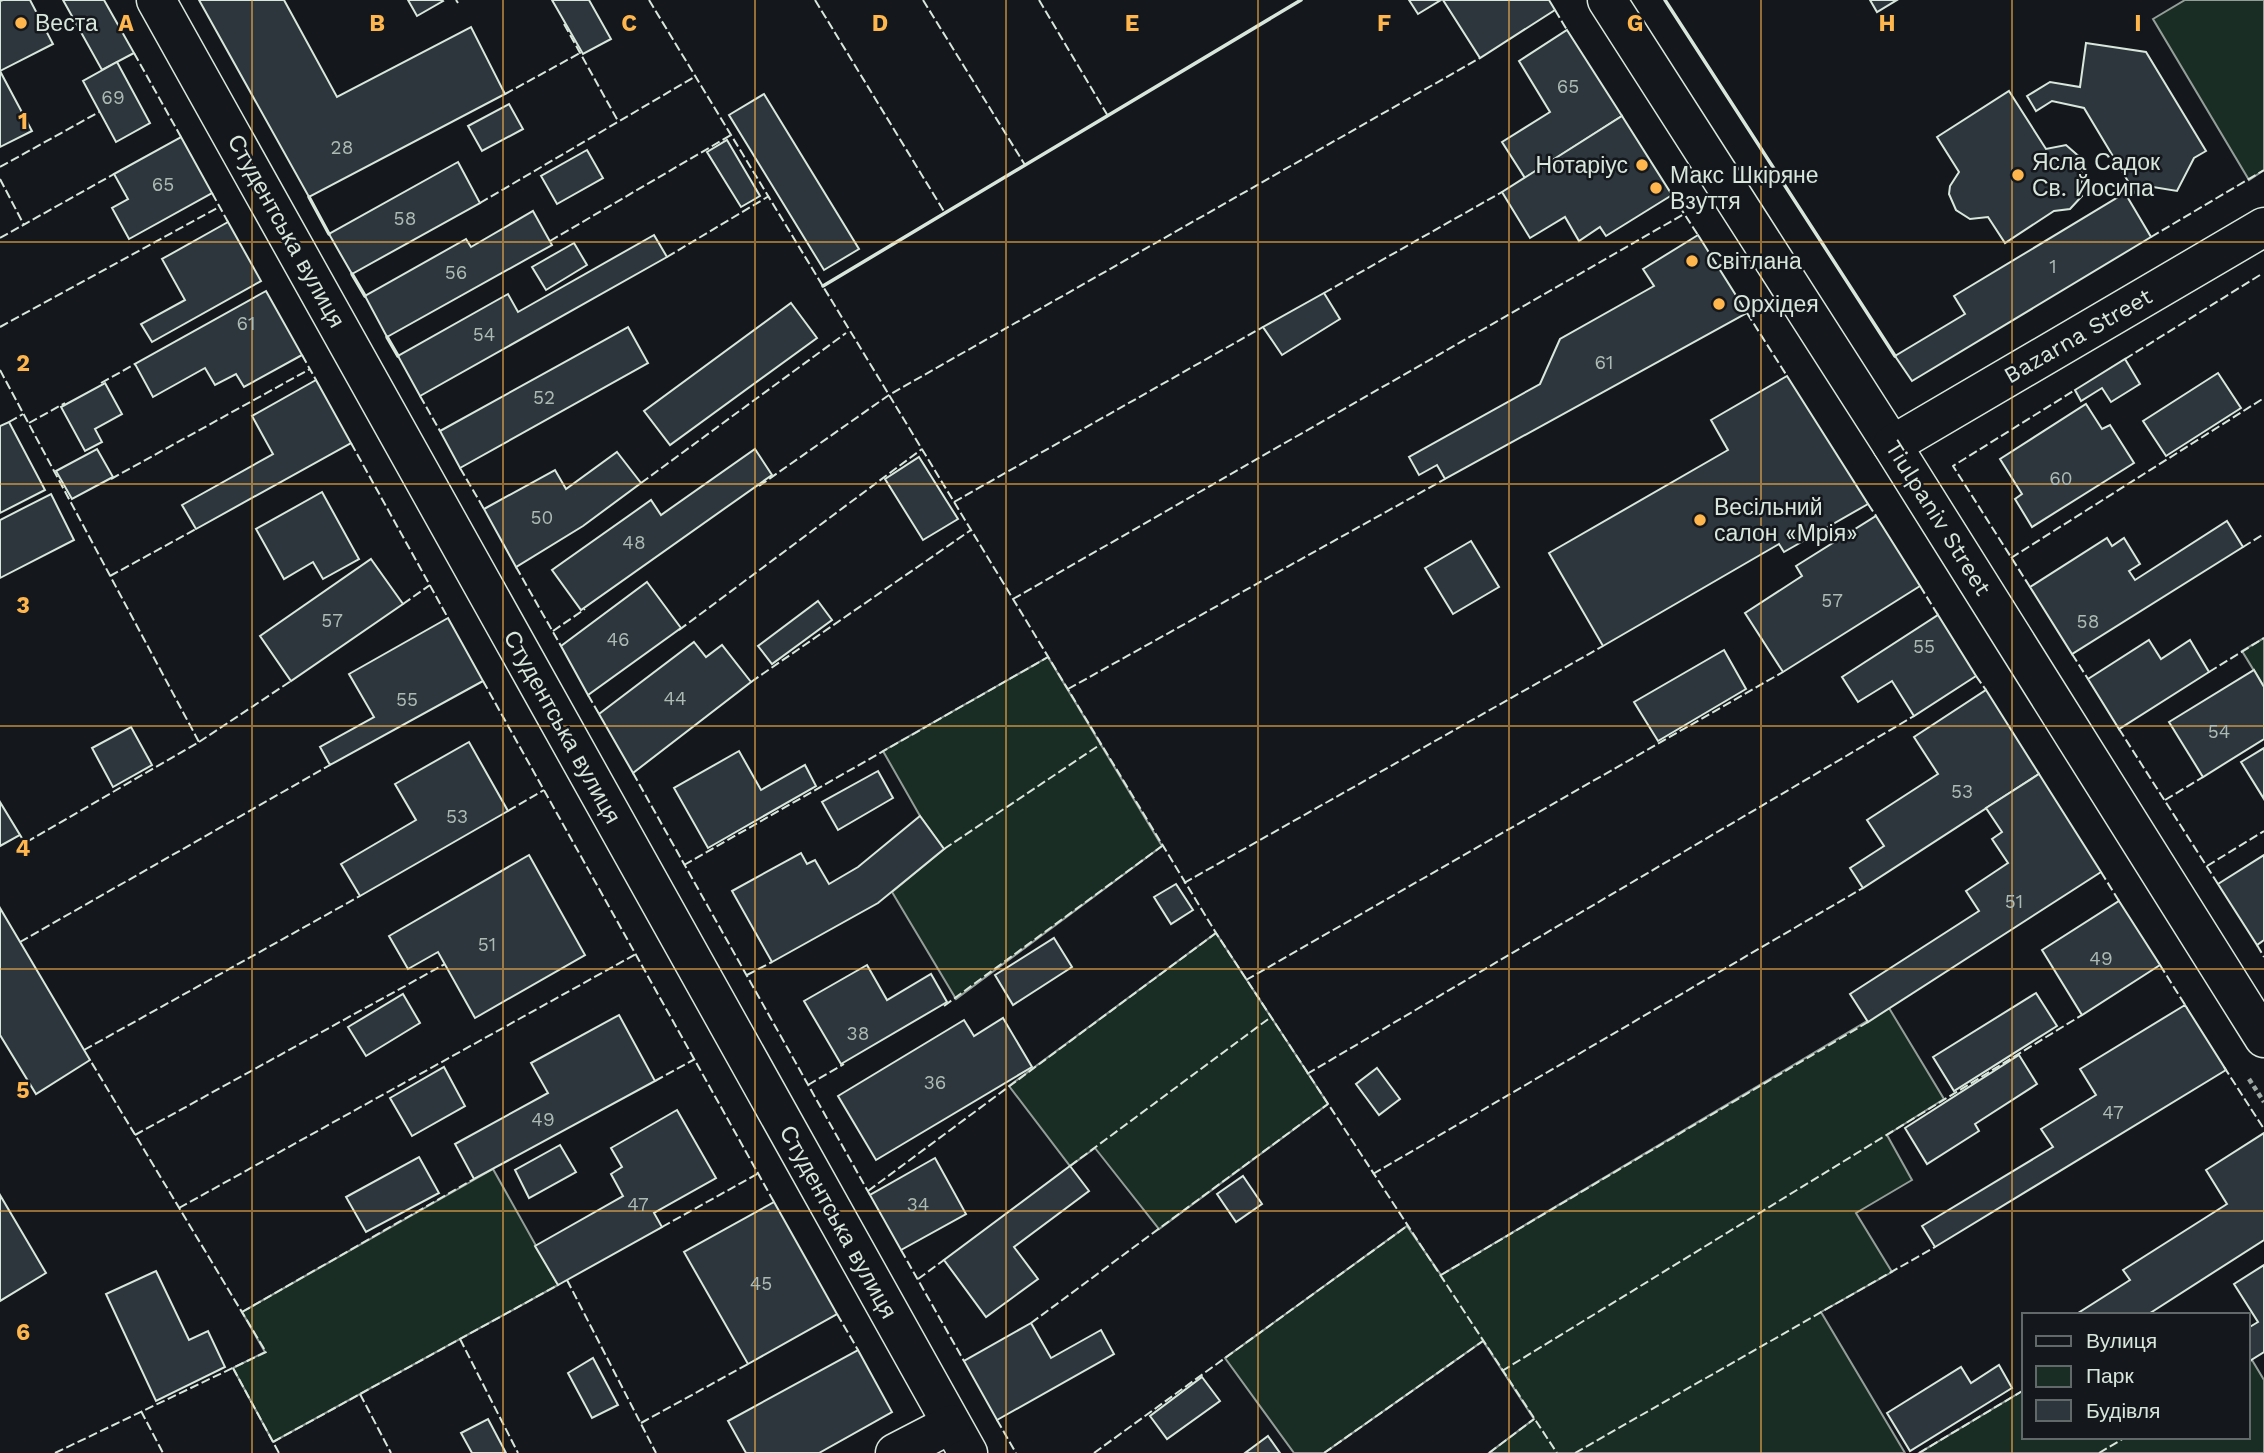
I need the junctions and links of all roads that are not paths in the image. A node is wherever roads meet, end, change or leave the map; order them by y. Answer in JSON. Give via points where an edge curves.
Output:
{"nodes":[{"id":1,"x":156,"y":0,"type":"edge"},
{"id":2,"x":1608,"y":0,"type":"edge"},
{"id":3,"x":2264,"y":227,"type":"edge"},
{"id":4,"x":1892,"y":444,"type":"junction"},
{"id":5,"x":2264,"y":1038,"type":"edge"},
{"id":6,"x":959,"y":1438,"type":"edge"},
{"id":7,"x":895,"y":1453,"type":"edge"}],
"edges":[{"from":1,"to":6,"type":"street","name":"Студентська вулиця"},
{"from":2,"to":4,"type":"street","name":"Tiulpaniv Street"},
{"from":3,"to":4,"type":"street","name":"Bazarna Street"},
{"from":4,"to":5,"type":"street","name":"Tiulpaniv Street"},
{"from":6,"to":7,"type":"street"}]}
